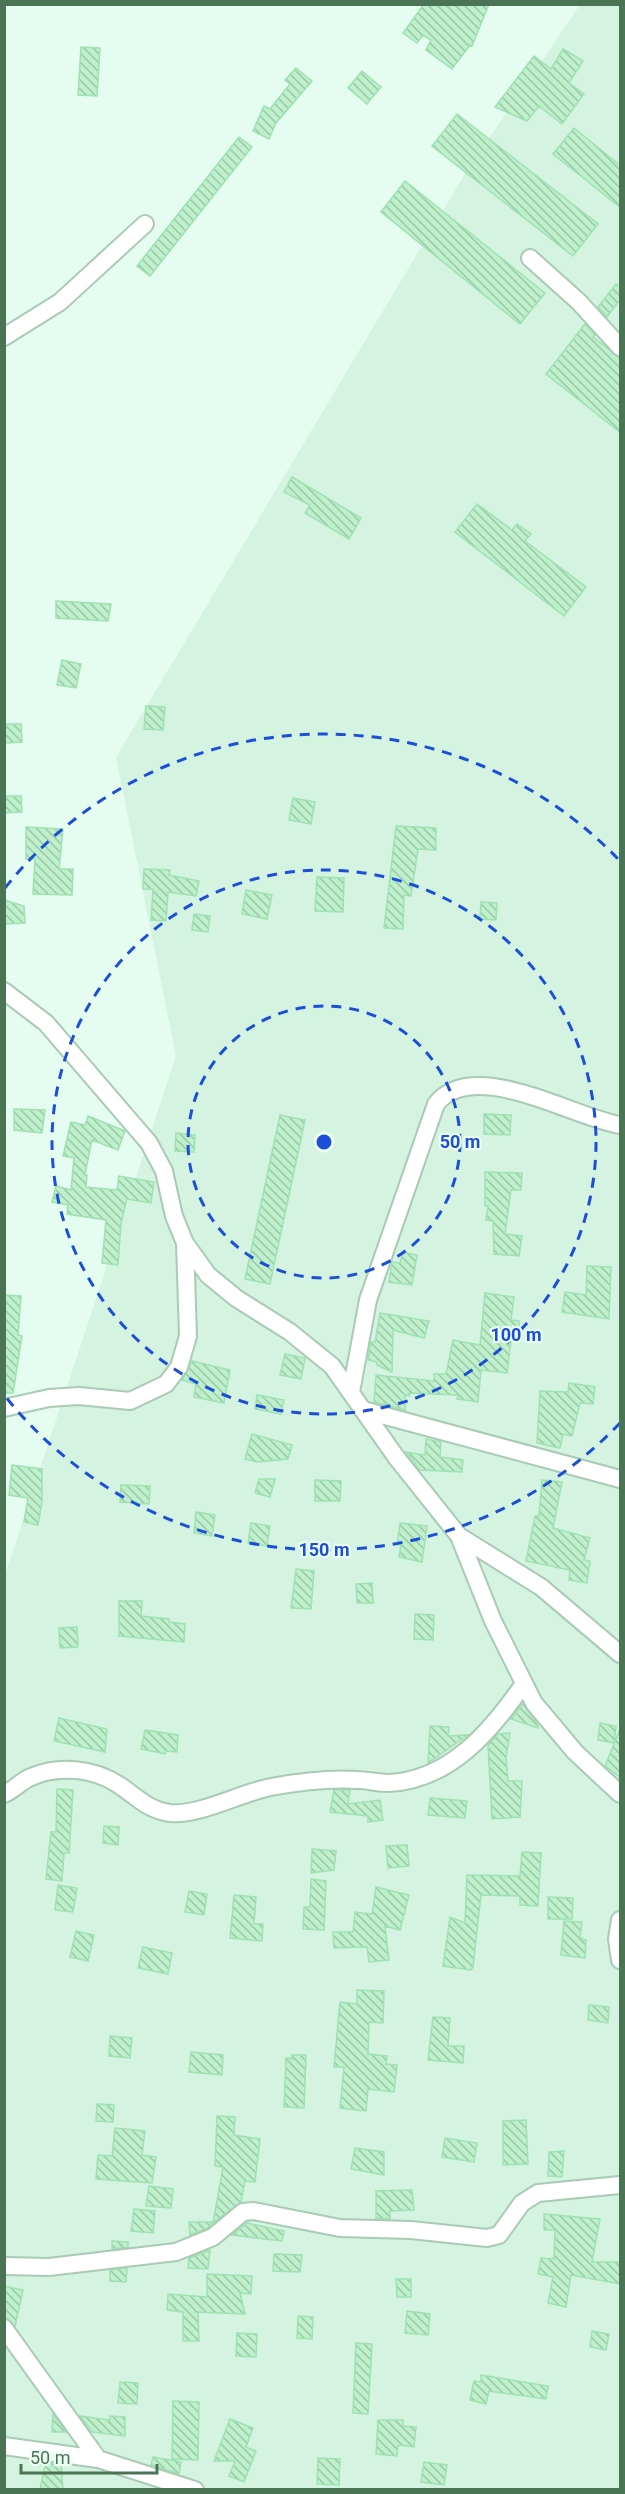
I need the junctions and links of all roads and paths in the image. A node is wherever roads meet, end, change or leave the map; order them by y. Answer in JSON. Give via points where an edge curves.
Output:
{"nodes":[{"id":1,"x":145,"y":224,"type":"dead end"},
{"id":2,"x":530,"y":258,"type":"dead end"},
{"id":3,"x":4,"y":337,"type":"edge"},
{"id":4,"x":621,"y":347,"type":"edge"},
{"id":5,"x":4,"y":991,"type":"edge"},
{"id":6,"x":621,"y":1125,"type":"edge"},
{"id":7,"x":185,"y":1243,"type":"junction"},
{"id":8,"x":351,"y":1392,"type":"junction"},
{"id":9,"x":4,"y":1408,"type":"edge"},
{"id":10,"x":363,"y":1410,"type":"junction"},
{"id":11,"x":621,"y":1479,"type":"edge"},
{"id":12,"x":459,"y":1536,"type":"junction"},
{"id":13,"x":621,"y":1654,"type":"edge"},
{"id":14,"x":523,"y":1685,"type":"junction"},
{"id":15,"x":4,"y":1794,"type":"edge"},
{"id":16,"x":621,"y":1794,"type":"edge"},
{"id":17,"x":621,"y":1920,"type":"edge"},
{"id":18,"x":621,"y":1960,"type":"edge"},
{"id":19,"x":621,"y":2185,"type":"edge"},
{"id":20,"x":4,"y":2266,"type":"edge"},
{"id":21,"x":4,"y":2328,"type":"edge"},
{"id":22,"x":4,"y":2446,"type":"edge"},
{"id":23,"x":98,"y":2459,"type":"junction"},
{"id":24,"x":195,"y":2490,"type":"edge"}],
"edges":[{"from":1,"to":3,"type":"street","via":[[60,302]]},
{"from":2,"to":4,"type":"street"},
{"from":5,"to":7,"type":"street","via":[[46,1023],[149,1143],[164,1171]]},
{"from":6,"to":8,"type":"street","via":[[485,1086],[464,1087],[444,1094],[436,1104],[368,1300]]},
{"from":7,"to":8,"type":"street","via":[[208,1275],[332,1366]]},
{"from":7,"to":9,"type":"street","via":[[188,1336],[179,1367],[166,1384],[130,1401],[79,1396]]},
{"from":8,"to":10,"type":"street"},
{"from":10,"to":11,"type":"street"},
{"from":10,"to":12,"type":"street"},
{"from":12,"to":13,"type":"street","via":[[540,1587]]},
{"from":12,"to":14,"type":"street"},
{"from":14,"to":15,"type":"street","via":[[497,1723],[474,1745],[432,1773],[414,1780],[387,1783],[336,1779],[280,1786],[193,1811],[171,1813],[140,1802],[117,1784],[89,1772],[45,1772]]},
{"from":14,"to":16,"type":"street","via":[[574,1752]]},
{"from":17,"to":18,"type":"street","via":[[617,1939]]},
{"from":19,"to":20,"type":"street","via":[[538,2193],[522,2203],[499,2235],[487,2238],[340,2228],[254,2211],[243,2212],[213,2237],[176,2252],[49,2267]]},
{"from":21,"to":23,"type":"street"},
{"from":22,"to":23,"type":"street"},
{"from":23,"to":24,"type":"street"}]}
